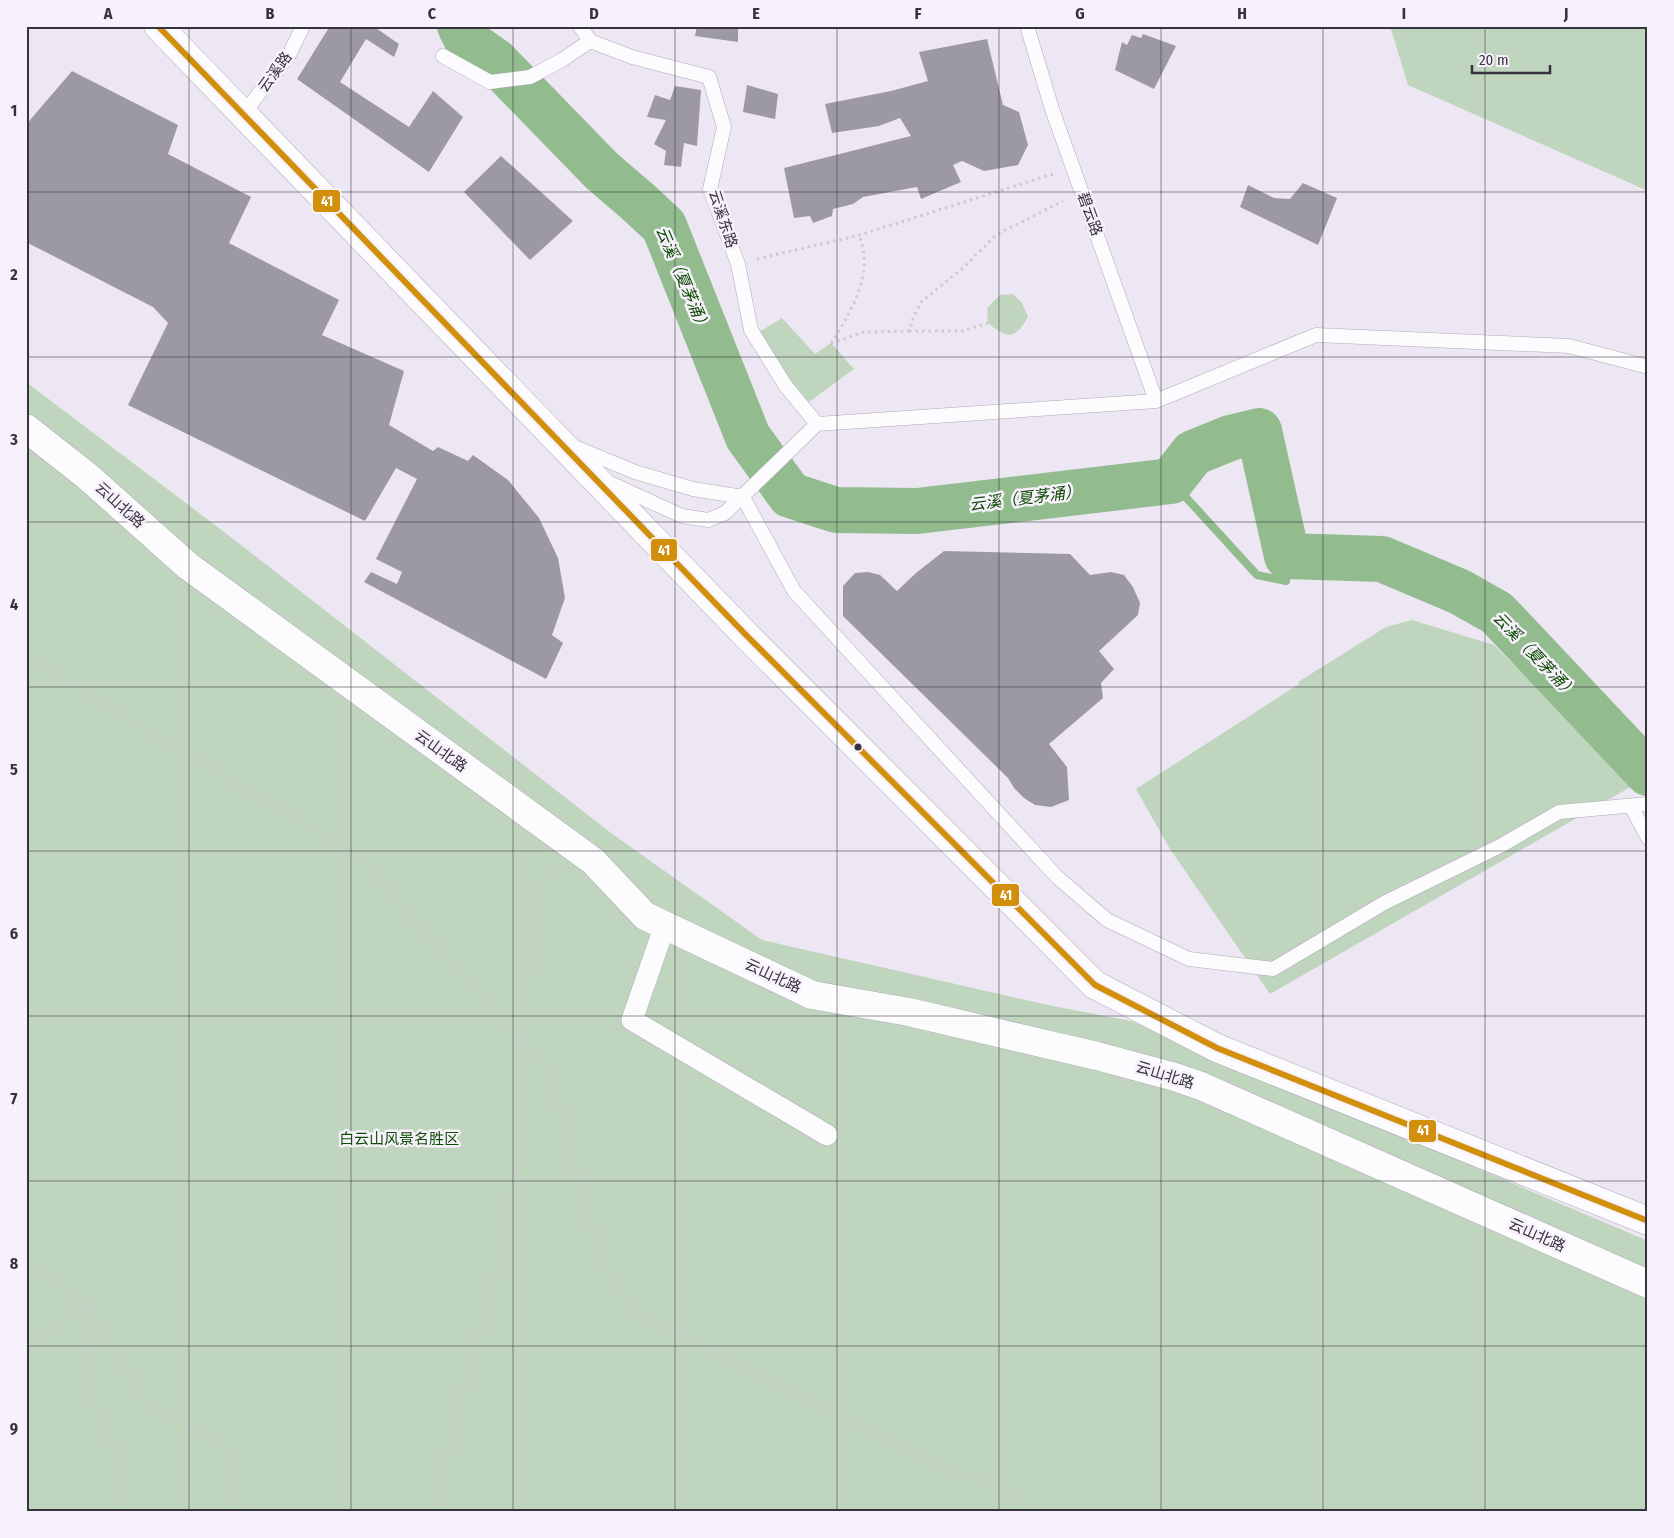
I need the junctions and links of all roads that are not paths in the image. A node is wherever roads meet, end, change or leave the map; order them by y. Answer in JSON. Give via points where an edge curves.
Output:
{"nodes":[{"id":1,"x":158,"y":26,"type":"edge"},
{"id":2,"x":303,"y":26,"type":"edge"},
{"id":3,"x":580,"y":26,"type":"edge"},
{"id":4,"x":1027,"y":26,"type":"edge"},
{"id":5,"x":590,"y":42,"type":"junction"},
{"id":6,"x":443,"y":56,"type":"dead end"},
{"id":7,"x":243,"y":114,"type":"junction"},
{"id":8,"x":1648,"y":367,"type":"edge"},
{"id":9,"x":1156,"y":400,"type":"junction"},
{"id":10,"x":817,"y":424,"type":"junction"},
{"id":11,"x":26,"y":428,"type":"edge"},
{"id":12,"x":556,"y":439,"type":"junction"},
{"id":13,"x":588,"y":472,"type":"junction"},
{"id":14,"x":743,"y":497,"type":"junction"},
{"id":15,"x":1648,"y":804,"type":"edge"},
{"id":16,"x":1631,"y":806,"type":"junction"},
{"id":17,"x":1648,"y":838,"type":"edge"},
{"id":18,"x":664,"y":925,"type":"junction"},
{"id":19,"x":1216,"y":1048,"type":"junction"},
{"id":20,"x":1200,"y":1086,"type":"junction"},
{"id":21,"x":827,"y":1135,"type":"dead end"},
{"id":22,"x":1648,"y":1221,"type":"edge"},
{"id":23,"x":1648,"y":1284,"type":"edge"}],
"edges":[{"from":1,"to":7,"type":"street"},
{"from":2,"to":7,"type":"lane","name":"云溪路","via":[[289,55]]},
{"from":3,"to":5,"type":"lane"},
{"from":4,"to":9,"type":"lane","name":"碧云路","via":[[1052,109]]},
{"from":5,"to":6,"type":"lane","via":[[530,77],[490,82]]},
{"from":5,"to":10,"type":"lane","name":"云溪东路","via":[[632,57],[710,77],[724,126],[710,189],[738,264],[751,330],[785,385]]},
{"from":7,"to":12,"type":"street"},
{"from":8,"to":9,"type":"lane","via":[[1569,346],[1316,335]]},
{"from":9,"to":10,"type":"lane"},
{"from":10,"to":14,"type":"lane"},
{"from":11,"to":18,"type":"street","name":"云山北路","via":[[87,476],[188,566],[593,861],[645,916]]},
{"from":12,"to":13,"type":"street"},
{"from":12,"to":14,"type":"lane","via":[[635,472],[693,489]]},
{"from":13,"to":14,"type":"lane","via":[[682,516],[708,520],[725,513]]},
{"from":13,"to":19,"type":"street","via":[[1096,985]]},
{"from":14,"to":16,"type":"lane","via":[[794,591],[1057,877],[1107,920],[1189,960],[1273,969],[1384,903],[1502,845],[1559,812]]},
{"from":15,"to":16,"type":"lane"},
{"from":16,"to":17,"type":"lane"},
{"from":18,"to":20,"type":"street","name":"云山北路","via":[[812,995],[909,1012],[1097,1056]]},
{"from":18,"to":21,"type":"street","via":[[632,1020]]},
{"from":19,"to":20,"type":"street"},
{"from":19,"to":22,"type":"street"},
{"from":20,"to":23,"type":"street","name":"云山北路"}]}
